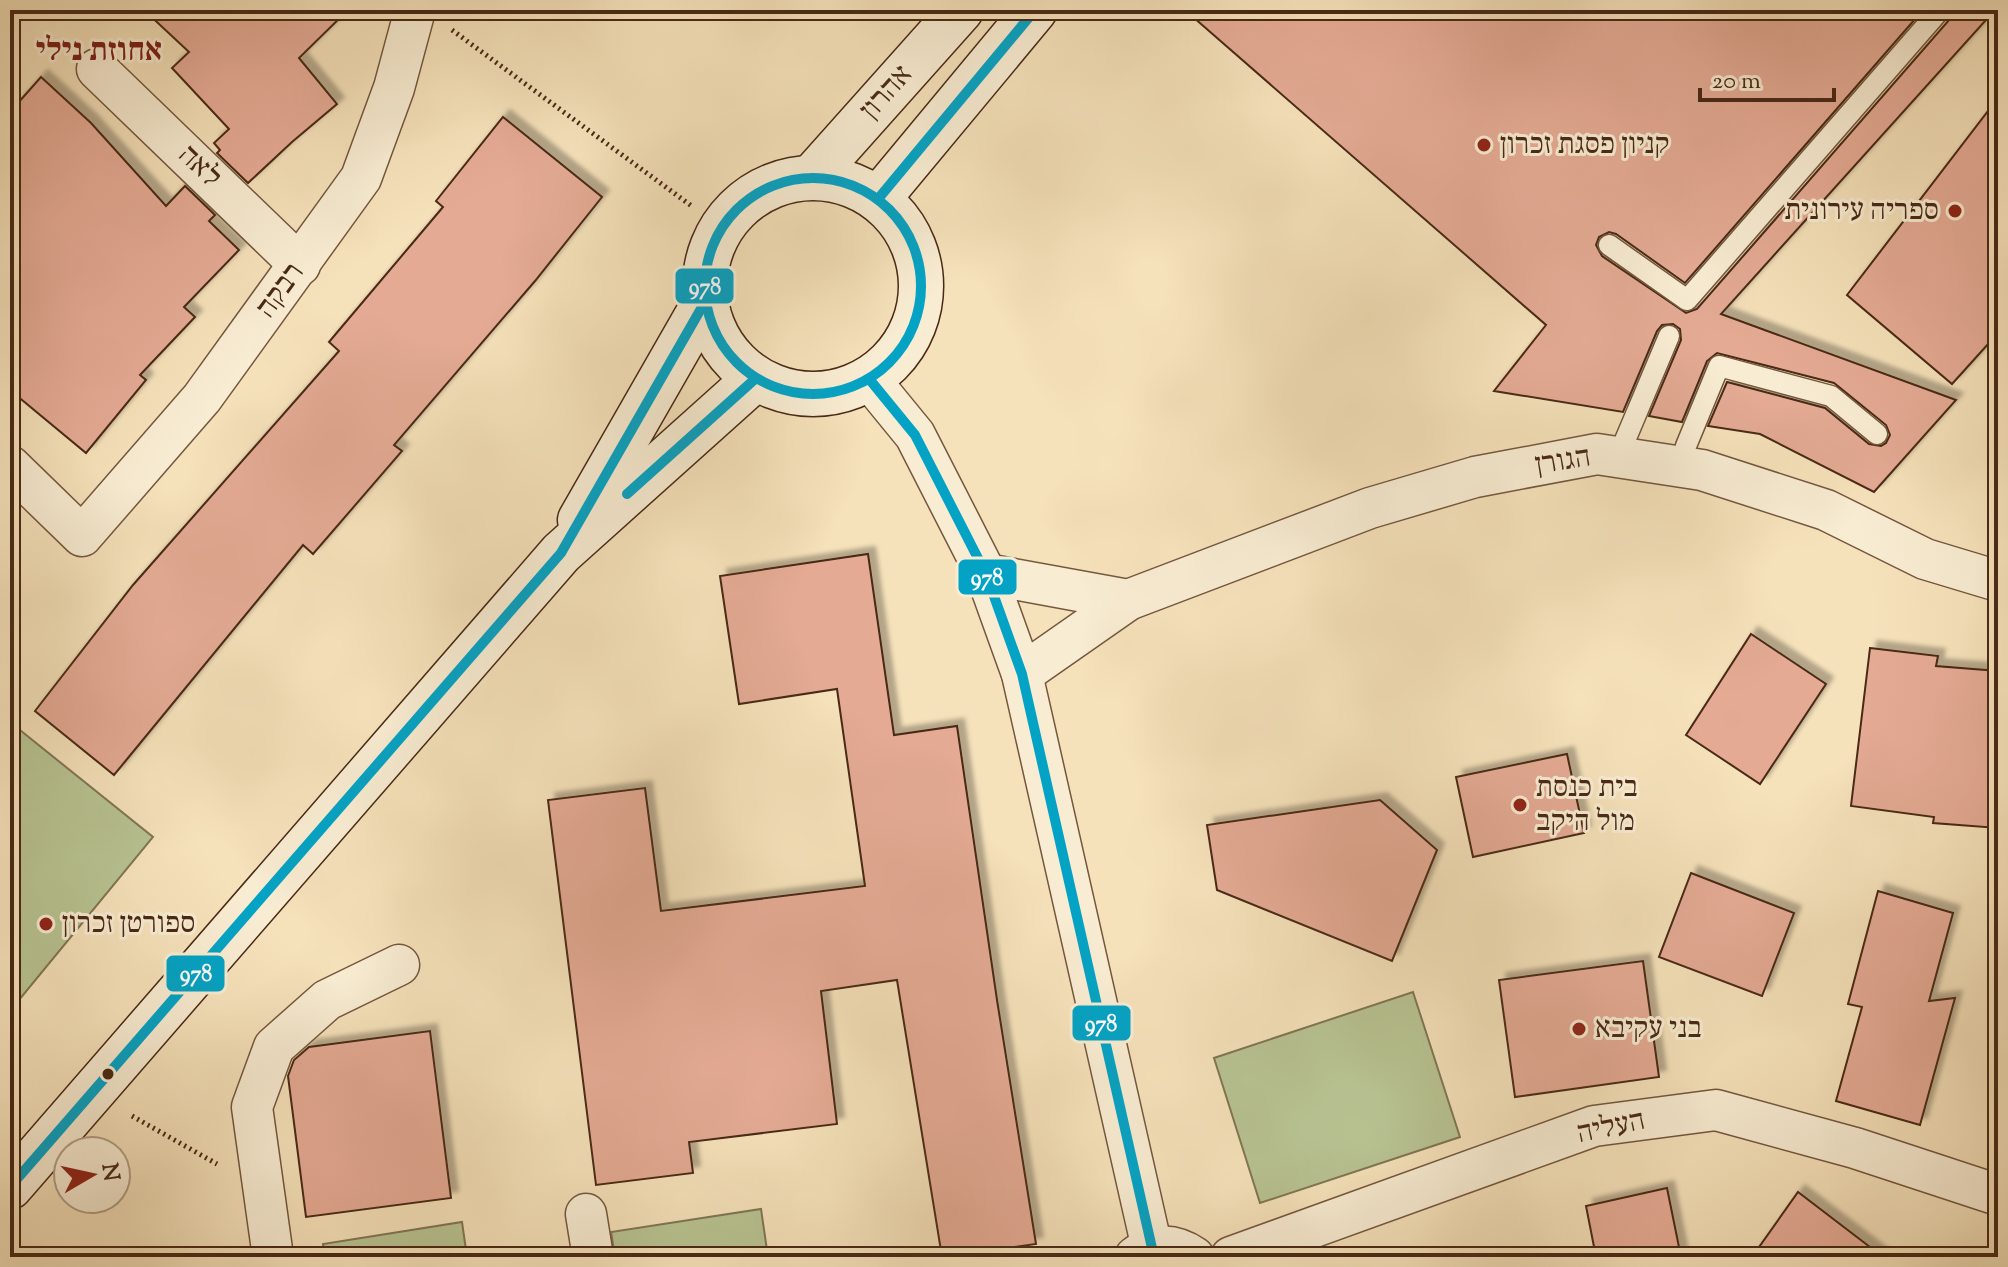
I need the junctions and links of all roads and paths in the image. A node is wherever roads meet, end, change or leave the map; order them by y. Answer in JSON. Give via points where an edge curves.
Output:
{"nodes":[{"id":1,"x":415,"y":10,"type":"edge"},
{"id":2,"x":961,"y":10,"type":"edge"},
{"id":3,"x":1035,"y":10,"type":"edge"},
{"id":4,"x":1940,"y":10,"type":"edge"},
{"id":5,"x":451,"y":29,"type":"dead end"},
{"id":6,"x":97,"y":69,"type":"dead end"},
{"id":7,"x":812,"y":177,"type":"junction"},
{"id":8,"x":878,"y":199,"type":"junction"},
{"id":9,"x":693,"y":207,"type":"dead end"},
{"id":10,"x":1609,"y":245,"type":"dead end"},
{"id":11,"x":300,"y":265,"type":"junction"},
{"id":12,"x":706,"y":300,"type":"junction"},
{"id":13,"x":1669,"y":336,"type":"dead end"},
{"id":14,"x":755,"y":379,"type":"junction"},
{"id":15,"x":870,"y":380,"type":"junction"},
{"id":16,"x":1877,"y":434,"type":"dead end"},
{"id":17,"x":1618,"y":457,"type":"junction"},
{"id":18,"x":10,"y":466,"type":"edge"},
{"id":19,"x":1681,"y":466,"type":"junction"},
{"id":20,"x":561,"y":553,"type":"junction"},
{"id":21,"x":986,"y":574,"type":"junction"},
{"id":22,"x":1998,"y":581,"type":"edge"},
{"id":23,"x":1128,"y":600,"type":"junction"},
{"id":24,"x":1022,"y":674,"type":"junction"},
{"id":25,"x":399,"y":965,"type":"dead end"},
{"id":26,"x":91,"y":1093,"type":"junction"},
{"id":27,"x":10,"y":1187,"type":"edge"},
{"id":28,"x":263,"y":1190,"type":"junction"},
{"id":29,"x":1998,"y":1195,"type":"edge"},
{"id":30,"x":586,"y":1214,"type":"dead end"},
{"id":31,"x":1144,"y":1252,"type":"edge"},
{"id":32,"x":273,"y":1257,"type":"edge"},
{"id":33,"x":593,"y":1257,"type":"edge"},
{"id":34,"x":1194,"y":1257,"type":"edge"},
{"id":35,"x":1231,"y":1257,"type":"edge"}],
"edges":[{"from":1,"to":11,"type":"street","name":"רבקה","via":[[361,178]]},
{"from":2,"to":7,"type":"street","name":"אהרון"},
{"from":3,"to":8,"type":"street","name":"אהרון"},
{"from":4,"to":10,"type":"lane","via":[[1687,300]]},
{"from":5,"to":9,"type":"path"},
{"from":6,"to":11,"type":"street","name":"לאה"},
{"from":7,"to":8,"type":"street","via":[[847,183]]},
{"from":7,"to":12,"type":"street","via":[[777,183],[747,199],[723,225],[708,257]]},
{"from":8,"to":15,"type":"street","via":[[902,223],[917,254],[922,287],[916,320],[901,351]]},
{"from":11,"to":18,"type":"street","name":"רבקה","via":[[202,398],[82,536]]},
{"from":12,"to":14,"type":"street","via":[[712,327],[730,357]]},
{"from":12,"to":20,"type":"street"},
{"from":13,"to":17,"type":"lane"},
{"from":14,"to":15,"type":"street","via":[[785,392],[817,396]]},
{"from":14,"to":20,"type":"street"},
{"from":15,"to":21,"type":"street","via":[[915,435]]},
{"from":16,"to":19,"type":"lane","via":[[1831,396],[1719,366]]},
{"from":17,"to":19,"type":"street","name":"הגורן"},
{"from":17,"to":23,"type":"street","name":"הגורן","via":[[1597,454],[1475,477],[1370,508]]},
{"from":19,"to":22,"type":"street","name":"הגורן","via":[[1826,510],[1925,559]]},
{"from":20,"to":26,"type":"street"},
{"from":21,"to":23,"type":"street"},
{"from":21,"to":24,"type":"street"},
{"from":23,"to":24,"type":"street","name":"הגורן"},
{"from":24,"to":31,"type":"street"},
{"from":25,"to":28,"type":"street","via":[[327,1000],[274,1047],[252,1107]]},
{"from":26,"to":27,"type":"street"},
{"from":26,"to":28,"type":"path"},
{"from":28,"to":32,"type":"street"},
{"from":29,"to":35,"type":"street","name":"העליה","via":[[1716,1110],[1594,1126]]},
{"from":30,"to":33,"type":"street"},
{"from":31,"to":34,"type":"street","via":[[1167,1246]]}]}
